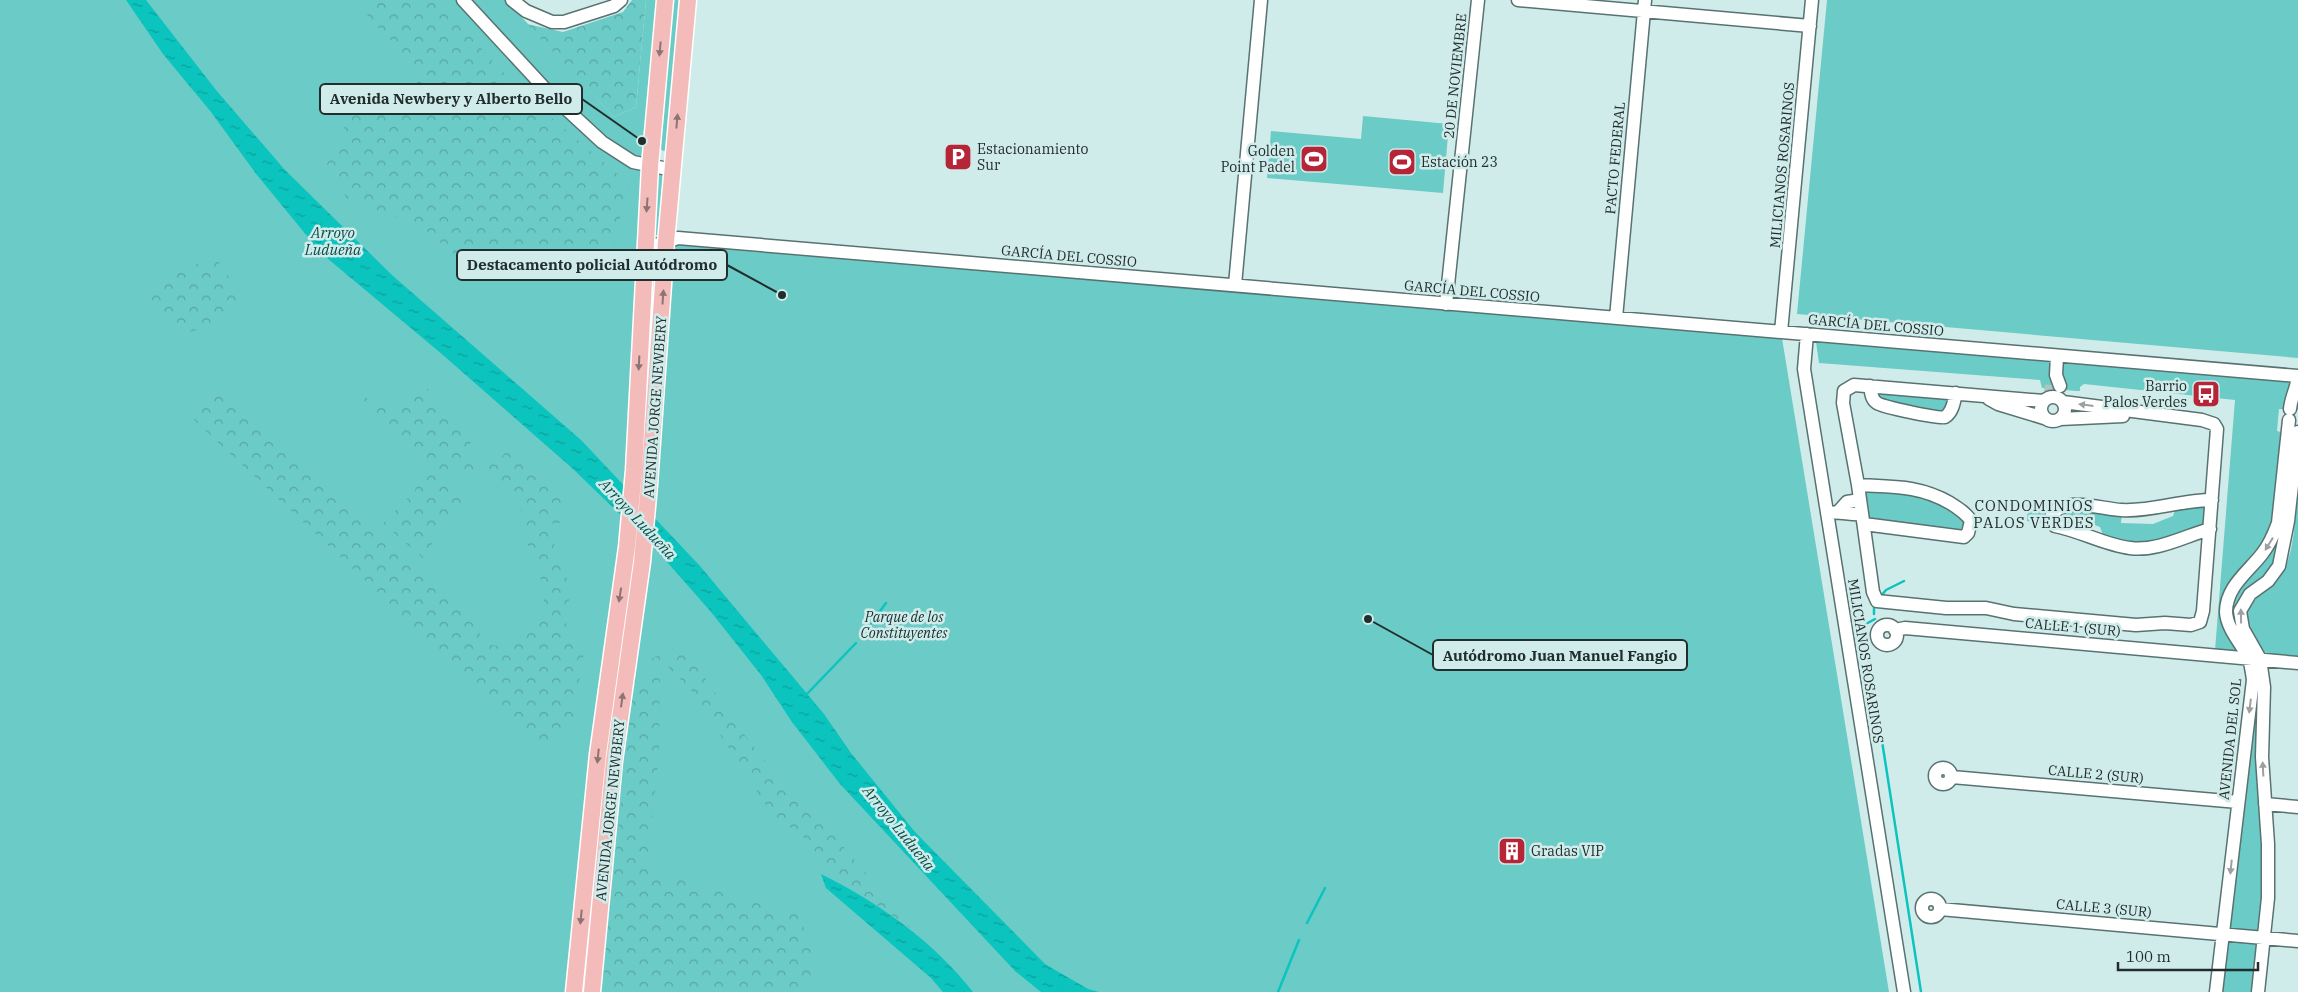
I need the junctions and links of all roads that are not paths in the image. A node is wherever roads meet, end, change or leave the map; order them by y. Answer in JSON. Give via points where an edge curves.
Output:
{"nodes":[{"id":1,"x":463,"y":0,"type":"edge"},
{"id":2,"x":512,"y":0,"type":"edge"},
{"id":3,"x":621,"y":0,"type":"edge"},
{"id":4,"x":665,"y":0,"type":"edge"},
{"id":5,"x":688,"y":0,"type":"edge"},
{"id":6,"x":1260,"y":0,"type":"edge"},
{"id":7,"x":1478,"y":0,"type":"edge"},
{"id":8,"x":1518,"y":0,"type":"edge"},
{"id":9,"x":1812,"y":0,"type":"edge"},
{"id":10,"x":1644,"y":6,"type":"edge"},
{"id":11,"x":1810,"y":26,"type":"junction"},
{"id":12,"x":650,"y":166,"type":"junction"},
{"id":13,"x":673,"y":170,"type":"junction"},
{"id":14,"x":666,"y":242,"type":"junction"},
{"id":15,"x":645,"y":245,"type":"junction"},
{"id":16,"x":1234,"y":285,"type":"junction"},
{"id":17,"x":1446,"y":304,"type":"junction"},
{"id":18,"x":1616,"y":318,"type":"junction"},
{"id":19,"x":1781,"y":332,"type":"junction"},
{"id":20,"x":1807,"y":334,"type":"junction"},
{"id":21,"x":2057,"y":356,"type":"junction"},
{"id":22,"x":2298,"y":383,"type":"edge"},
{"id":23,"x":1870,"y":386,"type":"junction"},
{"id":24,"x":2055,"y":392,"type":"junction"},
{"id":25,"x":1956,"y":393,"type":"junction"},
{"id":26,"x":1982,"y":395,"type":"junction"},
{"id":27,"x":2143,"y":414,"type":"junction"},
{"id":28,"x":2044,"y":418,"type":"junction"},
{"id":29,"x":2060,"y":419,"type":"junction"},
{"id":30,"x":2293,"y":423,"type":"edge"},
{"id":31,"x":1858,"y":485,"type":"junction"},
{"id":32,"x":1860,"y":500,"type":"junction"},
{"id":33,"x":2212,"y":500,"type":"junction"},
{"id":34,"x":1833,"y":512,"type":"junction"},
{"id":35,"x":1863,"y":519,"type":"junction"},
{"id":36,"x":2210,"y":529,"type":"junction"},
{"id":37,"x":1895,"y":630,"type":"dead end"},
{"id":38,"x":2254,"y":659,"type":"junction"},
{"id":39,"x":2298,"y":663,"type":"edge"},
{"id":40,"x":1952,"y":777,"type":"dead end"},
{"id":41,"x":2238,"y":802,"type":"junction"},
{"id":42,"x":2265,"y":804,"type":"junction"},
{"id":43,"x":2298,"y":807,"type":"edge"},
{"id":44,"x":1940,"y":909,"type":"dead end"},
{"id":45,"x":2223,"y":934,"type":"junction"},
{"id":46,"x":2265,"y":938,"type":"junction"},
{"id":47,"x":2298,"y":941,"type":"edge"},
{"id":48,"x":574,"y":992,"type":"edge"},
{"id":49,"x":592,"y":992,"type":"edge"},
{"id":50,"x":1904,"y":992,"type":"edge"},
{"id":51,"x":2216,"y":992,"type":"edge"},
{"id":52,"x":2258,"y":992,"type":"edge"}],
"edges":[{"from":1,"to":12,"type":"street","via":[[549,93],[602,142],[633,162]]},
{"from":2,"to":3,"type":"street","via":[[526,11],[552,22],[564,22],[614,6]]},
{"from":4,"to":12,"type":"main road","name":"AVENIDA JORGE NEWBERY","one_way":true},
{"from":13,"to":5,"type":"main road","name":"AVENIDA JORGE NEWBERY","one_way":true},
{"from":6,"to":16,"type":"street"},
{"from":7,"to":17,"type":"street","name":"20 DE NOVIEMBRE"},
{"from":8,"to":10,"type":"street"},
{"from":9,"to":11,"type":"street","name":"MILICIANOS ROSARINOS"},
{"from":10,"to":11,"type":"street"},
{"from":10,"to":18,"type":"street","name":"PACTO FEDERAL"},
{"from":11,"to":19,"type":"street","name":"MILICIANOS ROSARINOS"},
{"from":12,"to":13,"type":"street"},
{"from":12,"to":15,"type":"main road","name":"AVENIDA JORGE NEWBERY","one_way":true},
{"from":13,"to":14,"type":"main road","name":"AVENIDA JORGE NEWBERY"},
{"from":14,"to":15,"type":"street","name":"GARCÍA DEL COSSIO"},
{"from":14,"to":16,"type":"street","name":"GARCÍA DEL COSSIO","via":[[684,238]]},
{"from":49,"to":14,"type":"main road","name":"AVENIDA JORGE NEWBERY","one_way":true,"via":[[614,761],[642,562]]},
{"from":15,"to":48,"type":"main road","name":"AVENIDA JORGE NEWBERY","one_way":true,"via":[[627,546],[598,754]]},
{"from":16,"to":17,"type":"street","name":"GARCÍA DEL COSSIO"},
{"from":17,"to":18,"type":"street","name":"GARCÍA DEL COSSIO"},
{"from":18,"to":19,"type":"street","name":"GARCÍA DEL COSSIO"},
{"from":19,"to":20,"type":"street","name":"GARCÍA DEL COSSIO"},
{"from":20,"to":21,"type":"street","name":"GARCÍA DEL COSSIO"},
{"from":20,"to":34,"type":"street","name":"MILICIANOS ROSARINOS","via":[[1804,369]]},
{"from":21,"to":22,"type":"street","name":"GARCÍA DEL COSSIO"},
{"from":21,"to":24,"type":"street"},
{"from":22,"to":30,"type":"street","name":"AVENIDA DEL SOL","via":[[2291,396]]},
{"from":23,"to":25,"type":"street"},
{"from":23,"to":25,"type":"street","via":[[1876,403],[1936,418],[1951,412]]},
{"from":23,"to":31,"type":"street","via":[[1849,386],[1842,396]]},
{"from":24,"to":26,"type":"street"},
{"from":27,"to":24,"type":"street","one_way":true},
{"from":24,"to":28,"type":"street","via":[[2041,411]]},
{"from":24,"to":29,"type":"street","via":[[2065,409]]},
{"from":25,"to":26,"type":"street"},
{"from":26,"to":28,"type":"street","via":[[1998,404]]},
{"from":27,"to":29,"type":"street"},
{"from":27,"to":33,"type":"street","via":[[2214,424],[2218,436]]},
{"from":28,"to":29,"type":"street","via":[[2051,421]]},
{"from":38,"to":30,"type":"street","name":"AVENIDA DEL SOL","one_way":true,"via":[[2242,629],[2240,611],[2250,594],[2268,581],[2279,566],[2288,521]]},
{"from":30,"to":38,"type":"street","name":"AVENIDA DEL SOL","one_way":true,"via":[[2273,537],[2236,584],[2226,611],[2232,632]]},
{"from":31,"to":32,"type":"street"},
{"from":31,"to":35,"type":"street","via":[[1925,491],[1956,507],[1971,521],[1964,536]]},
{"from":32,"to":34,"type":"street","via":[[1847,502]]},
{"from":32,"to":35,"type":"street"},
{"from":33,"to":36,"type":"street"},
{"from":33,"to":36,"type":"street","via":[[2137,510],[2062,507],[2052,515],[2055,526],[2131,548],[2152,547]]},
{"from":34,"to":35,"type":"street"},
{"from":34,"to":50,"type":"street","name":"MILICIANOS ROSARINOS"},
{"from":35,"to":36,"type":"street","via":[[1877,601],[1946,608],[1986,608],[2014,614],[2136,625],[2191,625],[2200,622]]},
{"from":37,"to":38,"type":"street","name":"CALLE 1 (SUR)","via":[[1905,628]]},
{"from":38,"to":39,"type":"street","name":"CALLE 1 (SUR)"},
{"from":38,"to":41,"type":"street","name":"AVENIDA DEL SOL","one_way":true},
{"from":42,"to":38,"type":"street","name":"AVENIDA DEL SOL","one_way":true,"via":[[2262,757],[2264,687]]},
{"from":40,"to":41,"type":"street","name":"CALLE 2 (SUR)"},
{"from":41,"to":45,"type":"street","name":"AVENIDA DEL SOL","one_way":true},
{"from":42,"to":43,"type":"street"},
{"from":42,"to":46,"type":"street","name":"AVENIDA DEL SOL","via":[[2268,844]]},
{"from":44,"to":45,"type":"street","name":"CALLE 3 (SUR)"},
{"from":45,"to":46,"type":"street","name":"CALLE 3 (SUR)"},
{"from":45,"to":51,"type":"street","name":"AVENIDA DEL SOL"},
{"from":46,"to":47,"type":"street","name":"CALLE 3 (SUR)"},
{"from":46,"to":52,"type":"street","name":"AVENIDA DEL SOL"}]}
